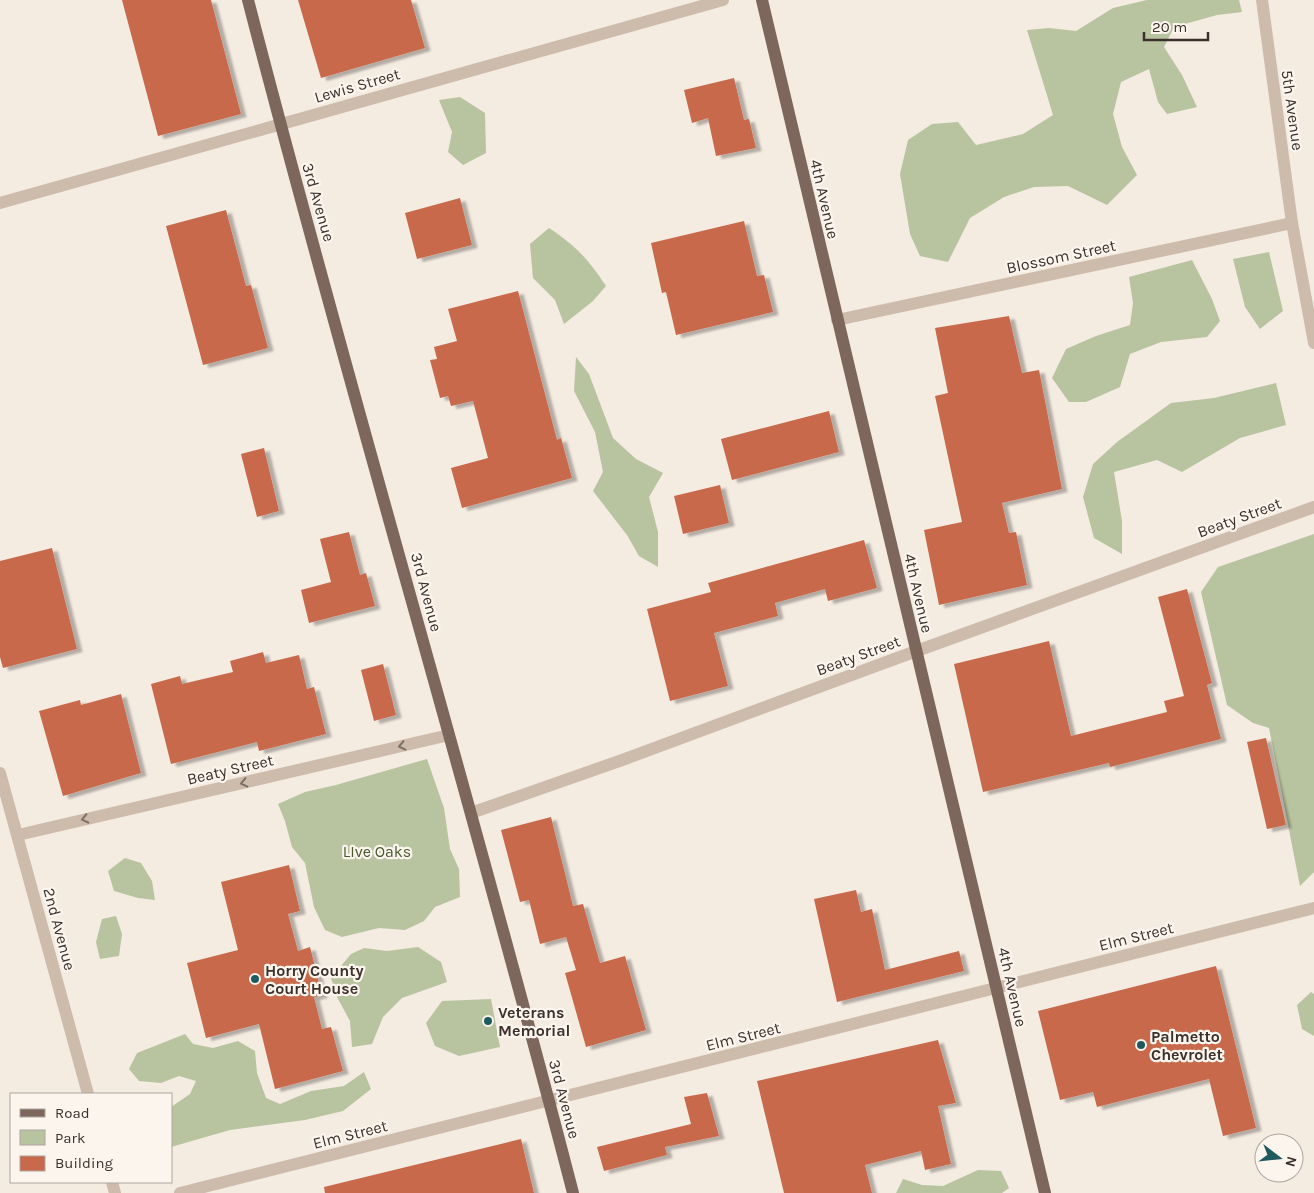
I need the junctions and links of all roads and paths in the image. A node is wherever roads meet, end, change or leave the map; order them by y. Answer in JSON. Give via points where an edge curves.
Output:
{"nodes":[{"id":1,"x":248,"y":0,"type":"edge"},
{"id":2,"x":723,"y":0,"type":"edge"},
{"id":3,"x":762,"y":0,"type":"edge"},
{"id":4,"x":1262,"y":0,"type":"edge"},
{"id":5,"x":280,"y":124,"type":"junction"},
{"id":6,"x":0,"y":203,"type":"edge"},
{"id":7,"x":1292,"y":223,"type":"junction"},
{"id":8,"x":837,"y":320,"type":"junction"},
{"id":9,"x":1314,"y":343,"type":"edge"},
{"id":10,"x":1314,"y":508,"type":"edge"},
{"id":11,"x":916,"y":651,"type":"junction"},
{"id":12,"x":449,"y":735,"type":"junction"},
{"id":13,"x":0,"y":773,"type":"edge"},
{"id":14,"x":471,"y":813,"type":"junction"},
{"id":15,"x":18,"y":835,"type":"junction"},
{"id":16,"x":1314,"y":908,"type":"edge"},
{"id":17,"x":996,"y":988,"type":"junction"},
{"id":18,"x":88,"y":1093,"type":"edge"},
{"id":19,"x":549,"y":1101,"type":"junction"},
{"id":20,"x":180,"y":1193,"type":"edge"},
{"id":21,"x":573,"y":1193,"type":"edge"},
{"id":22,"x":1045,"y":1193,"type":"edge"}],
"edges":[{"from":1,"to":5,"type":"main road","name":"3rd Avenue"},
{"from":2,"to":5,"type":"street","name":"Lewis Street"},
{"from":3,"to":8,"type":"main road","name":"4th Avenue"},
{"from":4,"to":7,"type":"street","name":"5th Avenue"},
{"from":5,"to":6,"type":"street","name":"Lewis Street"},
{"from":5,"to":12,"type":"main road","name":"3rd Avenue"},
{"from":7,"to":8,"type":"street","name":"Blossom Street"},
{"from":7,"to":9,"type":"street","name":"5th Avenue"},
{"from":8,"to":11,"type":"main road","name":"4th Avenue"},
{"from":10,"to":11,"type":"street","name":"Beaty Street"},
{"from":11,"to":14,"type":"street","name":"Beaty Street"},
{"from":11,"to":17,"type":"main road","name":"4th Avenue"},
{"from":12,"to":14,"type":"main road","name":"3rd Avenue"},
{"from":12,"to":15,"type":"street","name":"Beaty Street","one_way":true},
{"from":13,"to":15,"type":"street","name":"2nd Avenue"},
{"from":14,"to":19,"type":"main road","name":"3rd Avenue"},
{"from":15,"to":18,"type":"street","name":"2nd Avenue"},
{"from":16,"to":17,"type":"street","name":"Elm Street"},
{"from":17,"to":19,"type":"street","name":"Elm Street"},
{"from":17,"to":22,"type":"main road","name":"4th Avenue"},
{"from":19,"to":20,"type":"street","name":"Elm Street"},
{"from":19,"to":21,"type":"main road","name":"3rd Avenue"}]}
